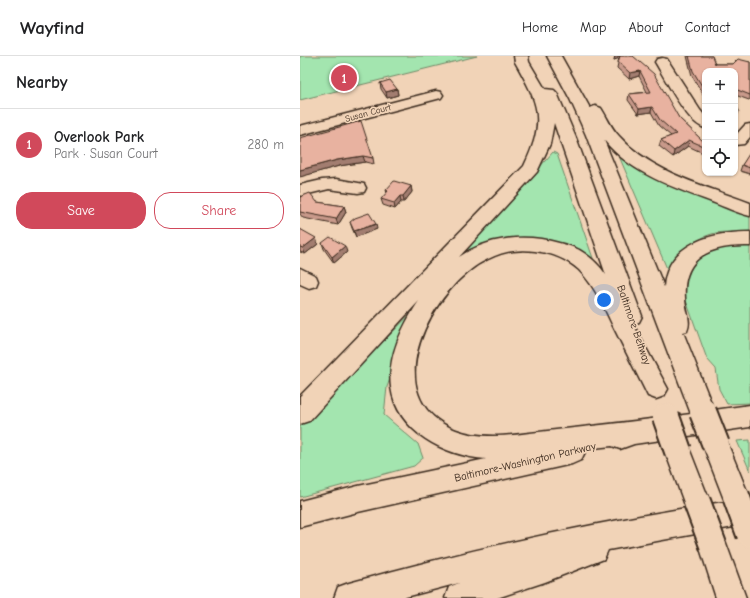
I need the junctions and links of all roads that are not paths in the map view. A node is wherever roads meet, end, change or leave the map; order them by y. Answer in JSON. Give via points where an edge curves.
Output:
{"nodes":[{"id":1,"x":521,"y":56,"type":"edge"},
{"id":2,"x":527,"y":56,"type":"edge"},
{"id":3,"x":554,"y":56,"type":"edge"},
{"id":4,"x":557,"y":56,"type":"edge"},
{"id":5,"x":662,"y":62,"type":"dead end"},
{"id":6,"x":436,"y":95,"type":"dead end"},
{"id":7,"x":702,"y":121,"type":"edge"},
{"id":8,"x":750,"y":128,"type":"edge"},
{"id":9,"x":300,"y":131,"type":"edge"},
{"id":10,"x":741,"y":141,"type":"edge"},
{"id":11,"x":358,"y":188,"type":"dead end"},
{"id":12,"x":300,"y":191,"type":"edge"},
{"id":13,"x":750,"y":210,"type":"edge"},
{"id":14,"x":750,"y":239,"type":"edge"},
{"id":15,"x":687,"y":370,"type":"junction"},
{"id":16,"x":656,"y":389,"type":"junction"},
{"id":17,"x":300,"y":413,"type":"edge"},
{"id":18,"x":750,"y":416,"type":"edge"},
{"id":19,"x":633,"y":433,"type":"junction"},
{"id":20,"x":750,"y":511,"type":"edge"},
{"id":21,"x":300,"y":514,"type":"edge"},
{"id":22,"x":650,"y":526,"type":"junction"},
{"id":23,"x":750,"y":534,"type":"edge"},
{"id":24,"x":349,"y":598,"type":"edge"},
{"id":25,"x":460,"y":598,"type":"edge"},
{"id":26,"x":731,"y":598,"type":"edge"}],
"edges":[{"from":1,"to":17,"type":"highway","via":[[543,102],[546,121],[542,142],[531,168]]},
{"from":2,"to":16,"type":"highway","name":"Baltimore Beltway","via":[[553,101],[568,138]]},
{"from":3,"to":15,"type":"highway","via":[[594,135]]},
{"from":4,"to":13,"type":"highway","via":[[588,99],[608,133],[627,153],[673,179]]},
{"from":5,"to":7,"type":"street","via":[[694,113]]},
{"from":6,"to":9,"type":"street","name":"Susan Court"},
{"from":8,"to":10,"type":"street"},
{"from":11,"to":12,"type":"street","via":[[334,183],[321,184]]},
{"from":14,"to":15,"type":"highway","via":[[724,239],[710,243],[687,256],[680,266],[675,279],[674,297]]},
{"from":15,"to":23,"type":"highway","bridge":true},
{"from":16,"to":19,"type":"highway","via":[[601,284],[586,264],[558,249],[525,243],[506,244],[488,250],[455,271],[438,289],[424,311],[405,357],[402,374],[404,388],[408,403],[417,416],[446,438],[485,448]]},
{"from":16,"to":26,"type":"highway","name":"Baltimore Beltway","bridge":true},
{"from":18,"to":19,"type":"highway","name":"Baltimore-Washington Parkway"},
{"from":19,"to":21,"type":"highway","name":"Baltimore-Washington Parkway","via":[[608,443]]},
{"from":20,"to":22,"type":"highway"},
{"from":22,"to":24,"type":"highway","via":[[526,553]]},
{"from":22,"to":25,"type":"highway","via":[[545,568],[479,588]]}]}
